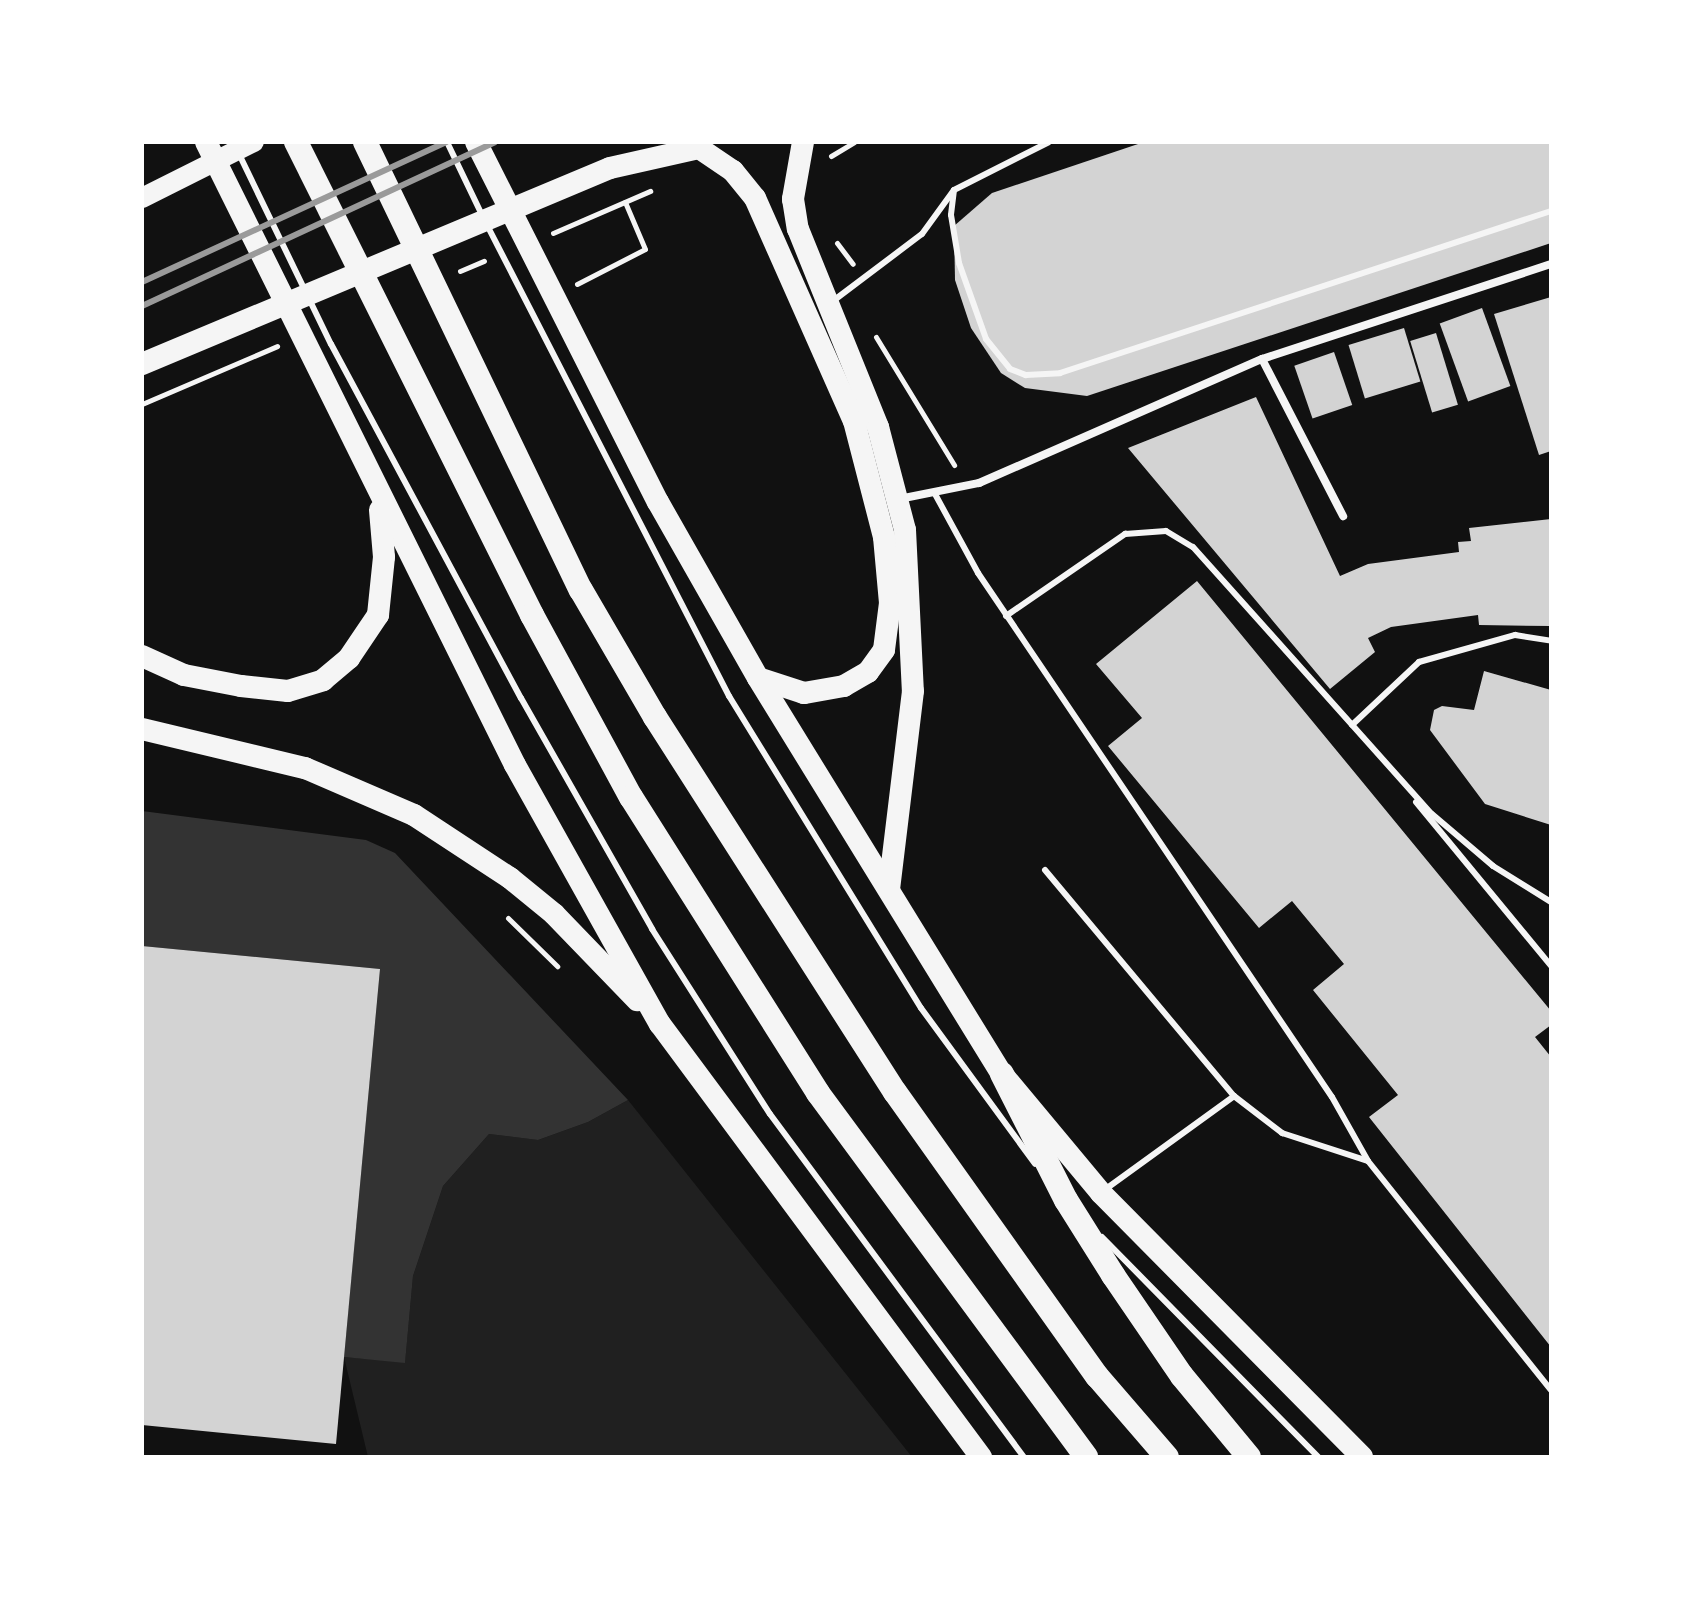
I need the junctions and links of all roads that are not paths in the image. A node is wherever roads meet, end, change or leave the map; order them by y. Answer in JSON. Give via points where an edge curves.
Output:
{"nodes":[{"id":1,"x":206,"y":142,"type":"edge"},
{"id":2,"x":233,"y":142,"type":"edge"},
{"id":3,"x":254,"y":142,"type":"edge"},
{"id":4,"x":296,"y":142,"type":"edge"},
{"id":5,"x":365,"y":142,"type":"edge"},
{"id":6,"x":447,"y":142,"type":"edge"},
{"id":7,"x":476,"y":142,"type":"edge"},
{"id":8,"x":803,"y":142,"type":"edge"},
{"id":9,"x":1049,"y":142,"type":"edge"},
{"id":10,"x":709,"y":145,"type":"edge"},
{"id":11,"x":954,"y":190,"type":"junction"},
{"id":12,"x":142,"y":198,"type":"edge"},
{"id":13,"x":1551,"y":211,"type":"edge"},
{"id":14,"x":1551,"y":264,"type":"edge"},
{"id":15,"x":831,"y":302,"type":"junction"},
{"id":16,"x":806,"y":312,"type":"junction"},
{"id":17,"x":1262,"y":359,"type":"junction"},
{"id":18,"x":142,"y":364,"type":"edge"},
{"id":19,"x":377,"y":494,"type":"junction"},
{"id":20,"x":935,"y":494,"type":"junction"},
{"id":21,"x":889,"y":500,"type":"junction"},
{"id":22,"x":1343,"y":516,"type":"dead end"},
{"id":23,"x":1006,"y":616,"type":"junction"},
{"id":24,"x":1551,"y":641,"type":"edge"},
{"id":25,"x":142,"y":656,"type":"edge"},
{"id":26,"x":758,"y":678,"type":"junction"},
{"id":27,"x":1352,"y":725,"type":"junction"},
{"id":28,"x":142,"y":729,"type":"edge"},
{"id":29,"x":1045,"y":870,"type":"dead end"},
{"id":30,"x":889,"y":888,"type":"junction"},
{"id":31,"x":1551,"y":902,"type":"edge"},
{"id":32,"x":1551,"y":966,"type":"edge"},
{"id":33,"x":660,"y":1024,"type":"junction"},
{"id":34,"x":1002,"y":1074,"type":"junction"},
{"id":35,"x":1234,"y":1096,"type":"junction"},
{"id":36,"x":1368,"y":1161,"type":"junction"},
{"id":37,"x":1101,"y":1193,"type":"junction"},
{"id":38,"x":1066,"y":1200,"type":"junction"},
{"id":39,"x":1551,"y":1390,"type":"edge"},
{"id":40,"x":981,"y":1457,"type":"edge"},
{"id":41,"x":1024,"y":1457,"type":"edge"},
{"id":42,"x":1086,"y":1457,"type":"edge"},
{"id":43,"x":1167,"y":1457,"type":"edge"},
{"id":44,"x":1249,"y":1457,"type":"edge"},
{"id":45,"x":1318,"y":1457,"type":"edge"},
{"id":46,"x":1362,"y":1457,"type":"edge"}],
"edges":[{"from":1,"to":19,"type":"highway"},
{"from":2,"to":41,"type":"lane","via":[[331,344],[652,929],[770,1114]]},
{"from":3,"to":12,"type":"main road"},
{"from":4,"to":42,"type":"highway","via":[[532,615],[631,797],[818,1093]]},
{"from":5,"to":43,"type":"highway","via":[[581,590],[655,717],[895,1092],[1097,1376]]},
{"from":6,"to":38,"type":"lane","via":[[729,696],[921,1008],[1000,1122]]},
{"from":7,"to":26,"type":"highway","via":[[658,502]]},
{"from":8,"to":15,"type":"highway","via":[[793,199],[798,229]]},
{"from":9,"to":11,"type":"lane"},
{"from":10,"to":16,"type":"highway","via":[[755,198]]},
{"from":10,"to":18,"type":"highway","via":[[610,168]]},
{"from":11,"to":13,"type":"lane","via":[[951,215],[959,263],[986,339],[1010,369],[1026,375],[1060,373]]},
{"from":11,"to":15,"type":"lane","via":[[922,234]]},
{"from":14,"to":17,"type":"street"},
{"from":15,"to":16,"type":"lane"},
{"from":15,"to":21,"type":"highway"},
{"from":16,"to":21,"type":"highway"},
{"from":17,"to":20,"type":"street","via":[[1165,398],[1022,467]]},
{"from":17,"to":22,"type":"street"},
{"from":19,"to":25,"type":"highway","via":[[384,557],[378,615],[349,658],[323,680],[288,691],[241,686],[184,675]]},
{"from":19,"to":33,"type":"highway","via":[[515,765]]},
{"from":20,"to":21,"type":"street"},
{"from":20,"to":23,"type":"lane"},
{"from":21,"to":26,"type":"highway","via":[[890,603],[884,650],[868,672],[844,686],[804,693]]},
{"from":21,"to":30,"type":"highway","via":[[913,678]]},
{"from":23,"to":27,"type":"lane","via":[[1125,534],[1166,531],[1193,547]]},
{"from":23,"to":36,"type":"lane","via":[[1315,1073]]},
{"from":24,"to":27,"type":"lane","via":[[1515,635],[1419,662]]},
{"from":26,"to":30,"type":"highway"},
{"from":27,"to":31,"type":"lane","via":[[1432,814],[1493,866]]},
{"from":27,"to":32,"type":"lane"},
{"from":28,"to":33,"type":"highway","via":[[305,768],[414,815],[554,914]]},
{"from":29,"to":35,"type":"lane"},
{"from":30,"to":34,"type":"highway"},
{"from":33,"to":40,"type":"highway"},
{"from":34,"to":37,"type":"highway"},
{"from":34,"to":38,"type":"highway"},
{"from":35,"to":36,"type":"lane","via":[[1282,1133]]},
{"from":35,"to":37,"type":"lane"},
{"from":36,"to":39,"type":"lane"},
{"from":37,"to":46,"type":"highway"},
{"from":38,"to":44,"type":"highway","via":[[1182,1376]]},
{"from":38,"to":45,"type":"lane"}]}
